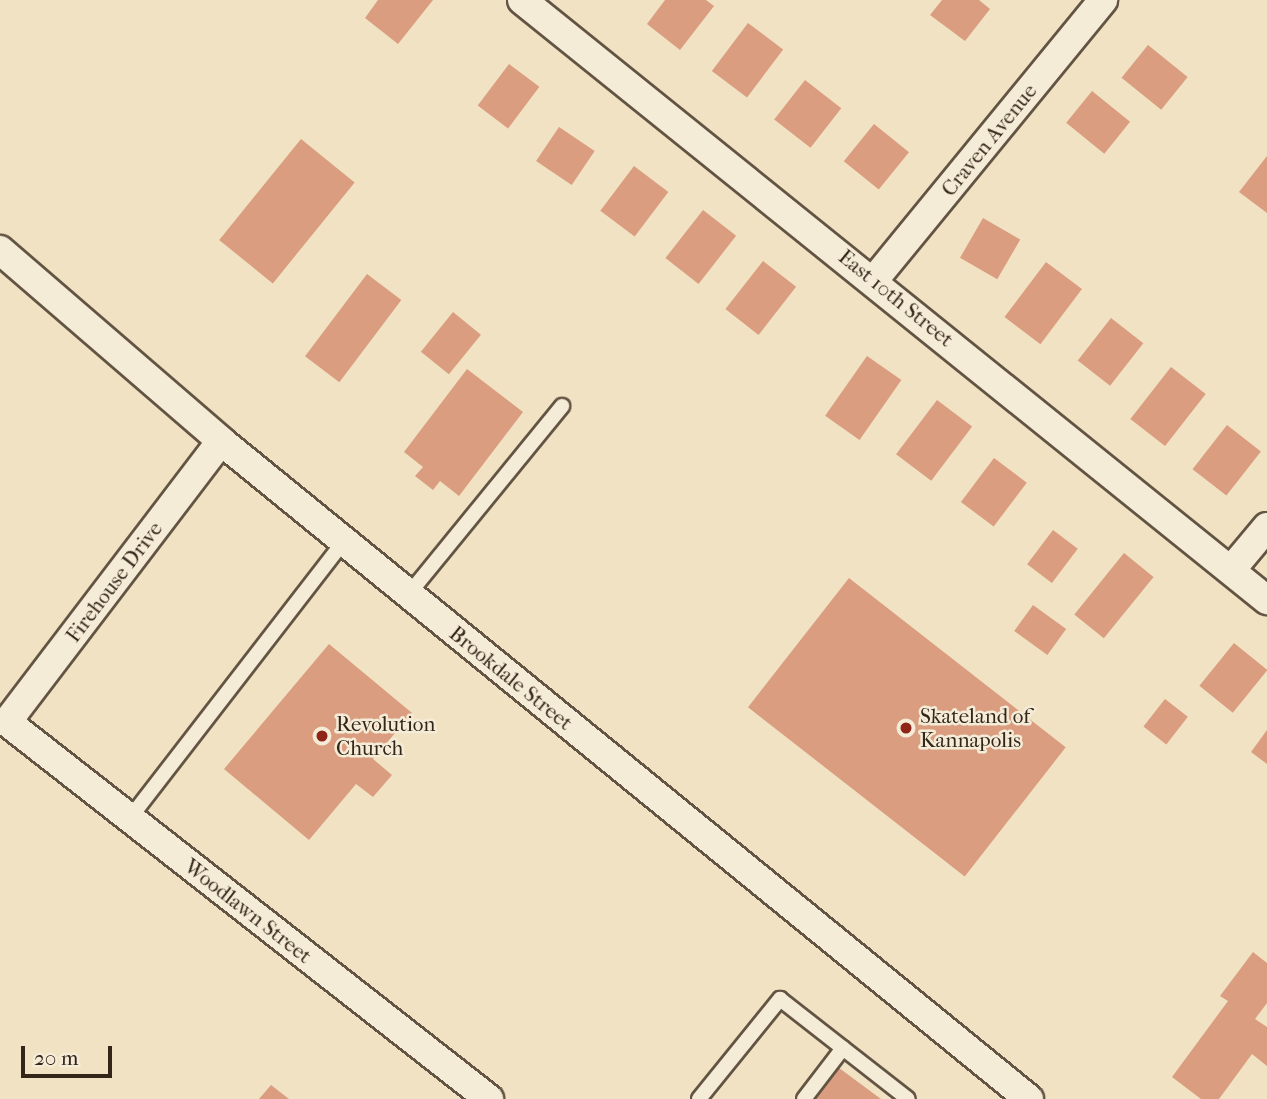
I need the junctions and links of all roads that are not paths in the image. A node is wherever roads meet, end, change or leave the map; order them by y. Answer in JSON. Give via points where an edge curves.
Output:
{"nodes":[{"id":1,"x":522,"y":0,"type":"edge"},
{"id":2,"x":1103,"y":0,"type":"edge"},
{"id":3,"x":0,"y":250,"type":"edge"},
{"id":4,"x":874,"y":280,"type":"junction"},
{"id":5,"x":562,"y":406,"type":"dead end"},
{"id":6,"x":221,"y":442,"type":"junction"},
{"id":7,"x":1267,"y":527,"type":"edge"},
{"id":8,"x":343,"y":542,"type":"junction"},
{"id":9,"x":1231,"y":570,"type":"junction"},
{"id":10,"x":408,"y":595,"type":"junction"},
{"id":11,"x":1267,"y":600,"type":"edge"},
{"id":12,"x":7,"y":722,"type":"joint"},
{"id":13,"x":130,"y":818,"type":"junction"},
{"id":14,"x":844,"y":1048,"type":"junction"},
{"id":15,"x":489,"y":1099,"type":"edge"},
{"id":16,"x":699,"y":1099,"type":"edge"},
{"id":17,"x":804,"y":1099,"type":"edge"},
{"id":18,"x":908,"y":1099,"type":"edge"},
{"id":19,"x":1029,"y":1099,"type":"edge"}],
"edges":[{"from":1,"to":4,"type":"street","name":"East 10th Street"},
{"from":2,"to":4,"type":"street","name":"Craven Avenue"},
{"from":3,"to":6,"type":"street","name":"Brookdale Street"},
{"from":4,"to":9,"type":"street","name":"East 10th Street"},
{"from":5,"to":10,"type":"lane"},
{"from":6,"to":8,"type":"street","name":"Brookdale Street"},
{"from":6,"to":12,"type":"street","name":"Firehouse Drive"},
{"from":7,"to":9,"type":"street"},
{"from":8,"to":10,"type":"street","name":"Brookdale Street"},
{"from":8,"to":13,"type":"lane"},
{"from":9,"to":11,"type":"street","name":"East 10th Street"},
{"from":10,"to":19,"type":"street","name":"Brookdale Street"},
{"from":12,"to":13,"type":"street","name":"Woodlawn Street"},
{"from":13,"to":15,"type":"street","name":"Woodlawn Street"},
{"from":14,"to":16,"type":"lane","via":[[780,999]]},
{"from":14,"to":17,"type":"lane"},
{"from":14,"to":18,"type":"lane"}]}
